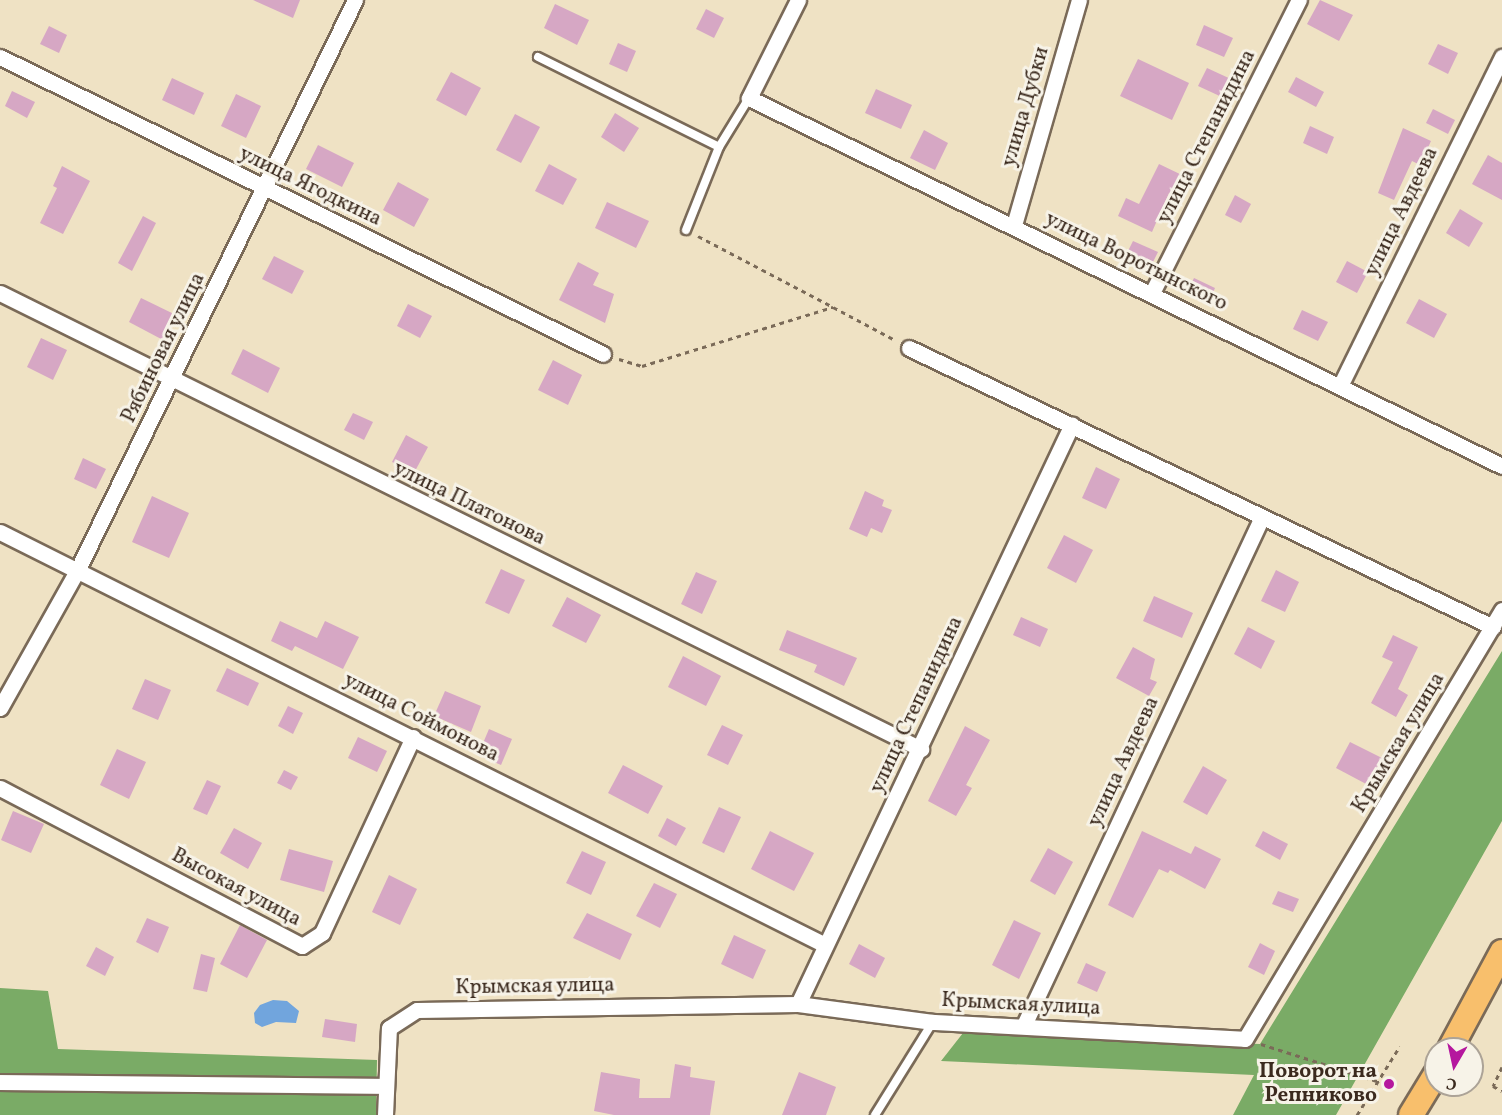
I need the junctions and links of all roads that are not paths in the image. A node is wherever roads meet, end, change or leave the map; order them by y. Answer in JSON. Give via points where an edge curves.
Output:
{"nodes":[{"id":1,"x":355,"y":0,"type":"edge"},
{"id":2,"x":798,"y":0,"type":"edge"},
{"id":3,"x":1079,"y":0,"type":"edge"},
{"id":4,"x":1299,"y":0,"type":"edge"},
{"id":5,"x":0,"y":57,"type":"edge"},
{"id":6,"x":538,"y":57,"type":"dead end"},
{"id":7,"x":1502,"y":57,"type":"edge"},
{"id":8,"x":749,"y":98,"type":"junction"},
{"id":9,"x":719,"y":147,"type":"junction"},
{"id":10,"x":264,"y":188,"type":"junction"},
{"id":11,"x":1014,"y":225,"type":"junction"},
{"id":12,"x":686,"y":230,"type":"road end"},
{"id":13,"x":0,"y":293,"type":"edge"},
{"id":14,"x":1152,"y":293,"type":"junction"},
{"id":15,"x":909,"y":348,"type":"road end"},
{"id":16,"x":603,"y":354,"type":"road end"},
{"id":17,"x":173,"y":379,"type":"junction"},
{"id":18,"x":1340,"y":386,"type":"junction"},
{"id":19,"x":1072,"y":424,"type":"junction"},
{"id":20,"x":1502,"y":466,"type":"edge"},
{"id":21,"x":1262,"y":517,"type":"junction"},
{"id":22,"x":0,"y":532,"type":"edge"},
{"id":23,"x":77,"y":571,"type":"junction"},
{"id":24,"x":1499,"y":618,"type":"edge"},
{"id":25,"x":0,"y":708,"type":"edge"},
{"id":26,"x":413,"y":737,"type":"junction"},
{"id":27,"x":921,"y":749,"type":"junction"},
{"id":28,"x":0,"y":788,"type":"edge"},
{"id":29,"x":823,"y":944,"type":"junction"},
{"id":30,"x":1502,"y":952,"type":"edge"},
{"id":31,"x":798,"y":1004,"type":"junction"},
{"id":32,"x":933,"y":1022,"type":"junction"},
{"id":33,"x":1024,"y":1025,"type":"junction"},
{"id":34,"x":1456,"y":1037,"type":"edge"},
{"id":35,"x":0,"y":1082,"type":"edge"},
{"id":36,"x":386,"y":1086,"type":"junction"},
{"id":37,"x":1424,"y":1094,"type":"edge"},
{"id":38,"x":385,"y":1115,"type":"edge"},
{"id":39,"x":875,"y":1115,"type":"edge"},
{"id":40,"x":1411,"y":1115,"type":"edge"}],
"edges":[{"from":1,"to":10,"type":"street","name":"Рябиновая улица"},
{"from":2,"to":8,"type":"street"},
{"from":3,"to":11,"type":"street","name":"улица Дубки"},
{"from":4,"to":14,"type":"street","name":"улица Степанидина"},
{"from":5,"to":10,"type":"street","name":"улица Ягодкина"},
{"from":6,"to":9,"type":"lane"},
{"from":7,"to":18,"type":"street","name":"улица Авдеева"},
{"from":8,"to":9,"type":"lane"},
{"from":8,"to":11,"type":"street","name":"улица Воротынского"},
{"from":9,"to":12,"type":"lane"},
{"from":10,"to":16,"type":"street","name":"улица Ягодкина"},
{"from":10,"to":17,"type":"street","name":"Рябиновая улица"},
{"from":11,"to":14,"type":"street","name":"улица Воротынского"},
{"from":13,"to":17,"type":"street","name":"улица Платонова"},
{"from":14,"to":18,"type":"street","name":"улица Воротынского"},
{"from":15,"to":19,"type":"street"},
{"from":17,"to":23,"type":"street","name":"Рябиновая улица"},
{"from":17,"to":27,"type":"street","name":"улица Платонова"},
{"from":18,"to":20,"type":"street","name":"улица Воротынского"},
{"from":19,"to":21,"type":"street"},
{"from":19,"to":27,"type":"street","name":"улица Степанидина"},
{"from":21,"to":24,"type":"street"},
{"from":21,"to":33,"type":"street","name":"улица Авдеева"},
{"from":22,"to":23,"type":"street","name":"улица Соймонова"},
{"from":23,"to":25,"type":"street","name":"Рябиновая улица"},
{"from":23,"to":26,"type":"street","name":"улица Соймонова"},
{"from":24,"to":33,"type":"street","name":"Крымская улица","via":[[1245,1038]]},
{"from":26,"to":28,"type":"street","name":"Высокая улица","via":[[322,933],[302,946]]},
{"from":26,"to":29,"type":"street","name":"улица Соймонова"},
{"from":27,"to":29,"type":"street","name":"улица Степанидина"},
{"from":29,"to":31,"type":"street","name":"улица Степанидина"},
{"from":30,"to":34,"type":"main road"},
{"from":31,"to":32,"type":"street","name":"Крымская улица"},
{"from":31,"to":36,"type":"street","name":"Крымская улица","via":[[417,1010],[389,1028]]},
{"from":32,"to":33,"type":"street","name":"Крымская улица"},
{"from":32,"to":39,"type":"lane"},
{"from":35,"to":36,"type":"street"},
{"from":36,"to":38,"type":"street","name":"Крымская улица"},
{"from":37,"to":40,"type":"main road"}]}
